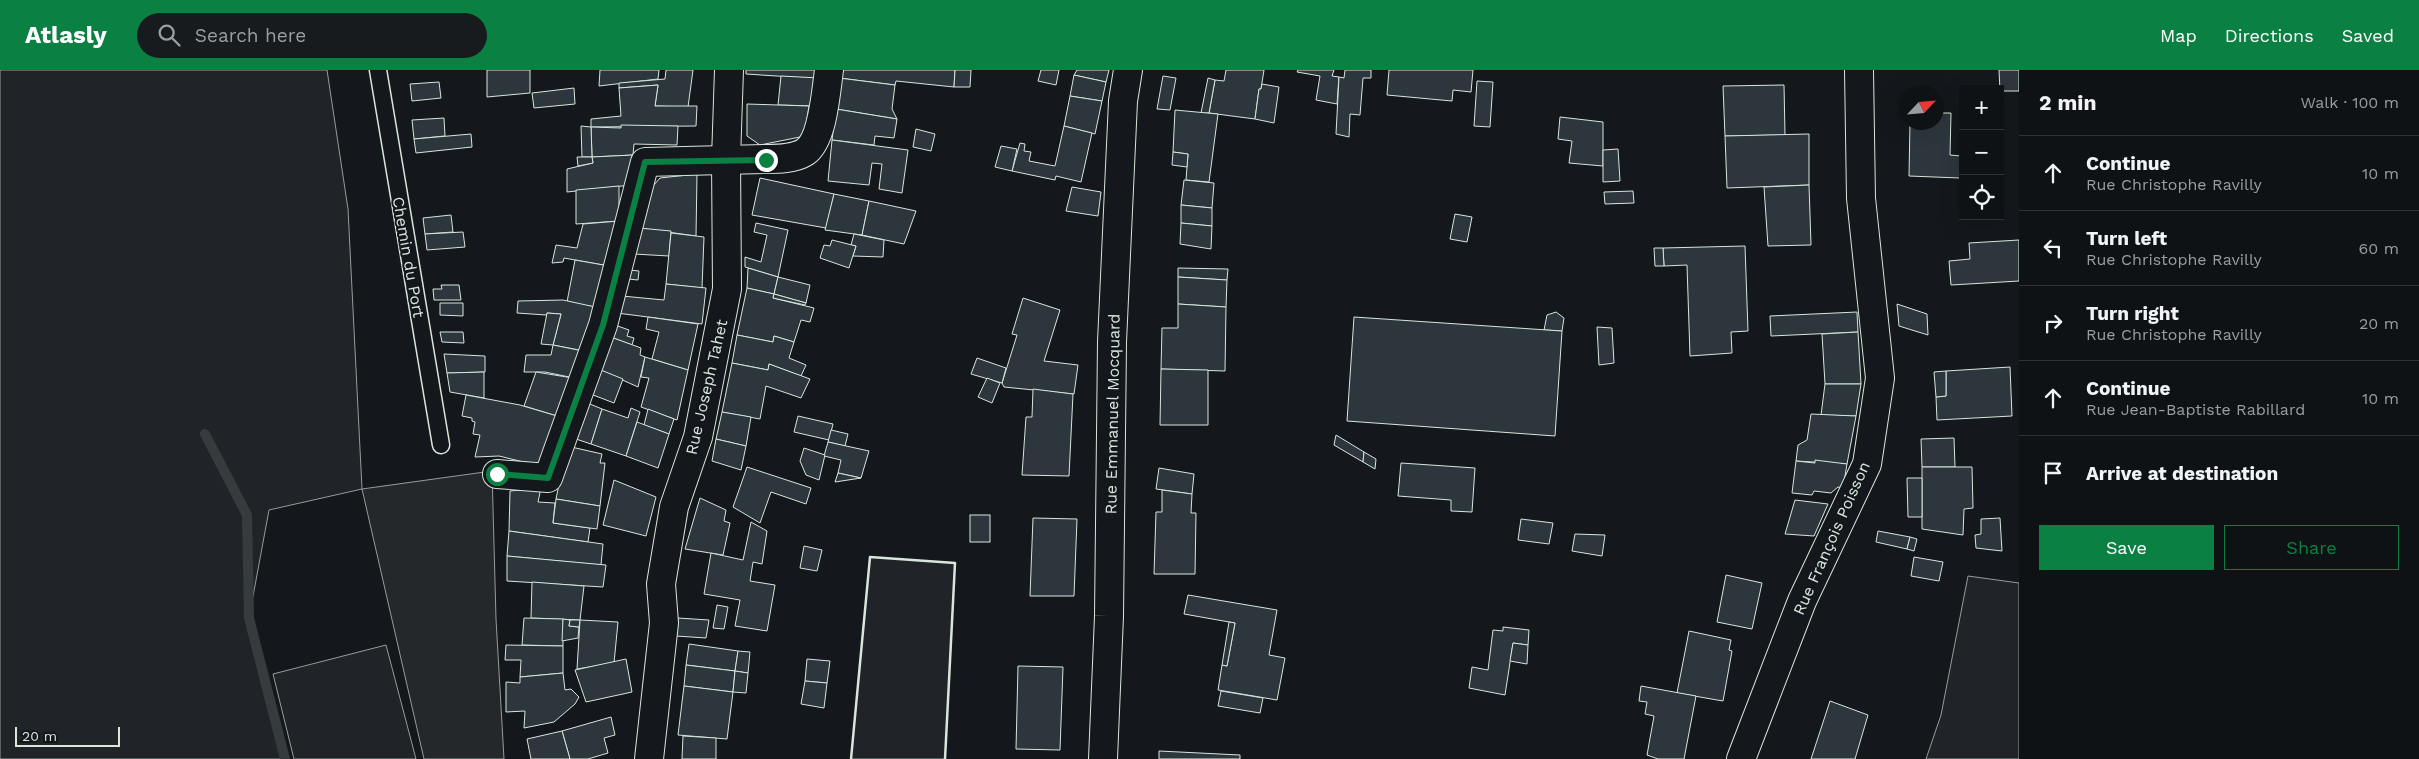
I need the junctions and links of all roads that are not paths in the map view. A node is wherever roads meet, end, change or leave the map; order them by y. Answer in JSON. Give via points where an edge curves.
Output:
{"nodes":[{"id":1,"x":378,"y":70,"type":"edge"},
{"id":2,"x":729,"y":70,"type":"edge"},
{"id":3,"x":829,"y":70,"type":"edge"},
{"id":4,"x":1128,"y":70,"type":"edge"},
{"id":5,"x":1859,"y":70,"type":"edge"},
{"id":6,"x":726,"y":159,"type":"junction"},
{"id":7,"x":441,"y":445,"type":"dead end"},
{"id":8,"x":497,"y":474,"type":"dead end"},
{"id":9,"x":649,"y":759,"type":"edge"},
{"id":10,"x":1104,"y":759,"type":"edge"},
{"id":11,"x":1741,"y":759,"type":"edge"}],
"edges":[{"from":1,"to":7,"type":"lane","name":"Chemin du Port"},
{"from":2,"to":6,"type":"street","name":"Rue Joseph Tahet"},
{"from":3,"to":6,"type":"street","via":[[819,126],[813,144],[804,153],[786,158]]},
{"from":4,"to":10,"type":"street","name":"Rue Emmanuel Mocquard","via":[[1123,101],[1112,342]]},
{"from":5,"to":11,"type":"street","name":"Rue François Poisson","via":[[1861,198],[1880,378],[1867,464],[1802,601]]},
{"from":6,"to":8,"type":"street","via":[[645,162],[603,325],[548,478]]},
{"from":6,"to":9,"type":"street","name":"Rue Joseph Tahet","via":[[727,289],[698,437],[674,507],[661,584],[664,623]]}]}
